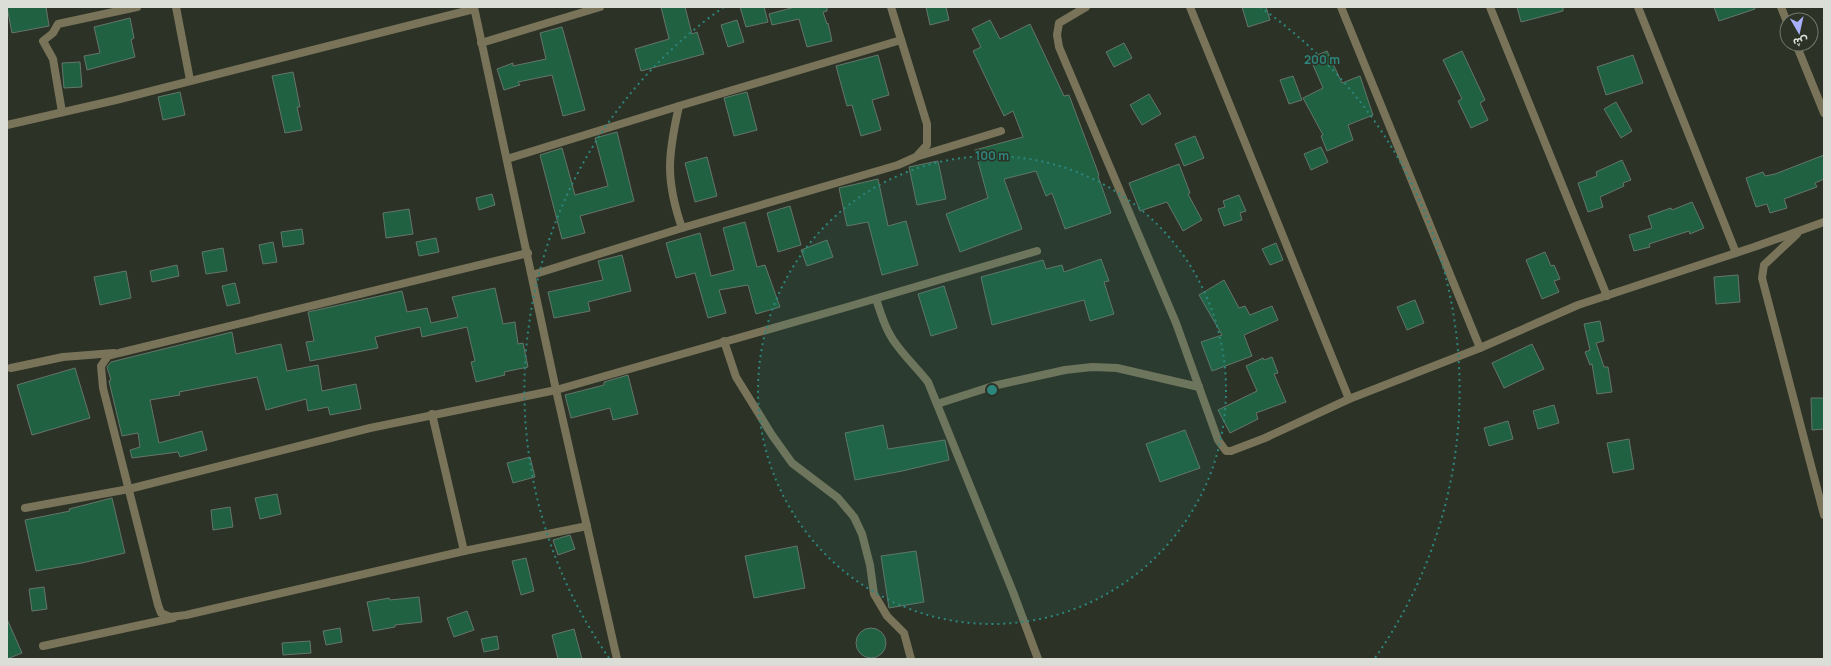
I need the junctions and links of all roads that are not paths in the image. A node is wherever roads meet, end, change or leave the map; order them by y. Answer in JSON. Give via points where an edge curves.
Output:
{"nodes":[{"id":1,"x":137,"y":7,"type":"edge"},
{"id":2,"x":176,"y":7,"type":"edge"},
{"id":3,"x":600,"y":7,"type":"edge"},
{"id":4,"x":891,"y":7,"type":"edge"},
{"id":5,"x":1086,"y":7,"type":"edge"},
{"id":6,"x":1190,"y":7,"type":"edge"},
{"id":7,"x":1341,"y":7,"type":"edge"},
{"id":8,"x":1490,"y":7,"type":"edge"},
{"id":9,"x":1638,"y":7,"type":"edge"},
{"id":10,"x":474,"y":8,"type":"edge"},
{"id":11,"x":901,"y":40,"type":"junction"},
{"id":12,"x":481,"y":43,"type":"junction"},
{"id":13,"x":1799,"y":52,"type":"edge"},
{"id":14,"x":190,"y":80,"type":"junction"},
{"id":15,"x":679,"y":106,"type":"junction"},
{"id":16,"x":62,"y":112,"type":"junction"},
{"id":17,"x":1824,"y":113,"type":"edge"},
{"id":18,"x":7,"y":126,"type":"edge"},
{"id":19,"x":1001,"y":131,"type":"dead end"},
{"id":20,"x":916,"y":157,"type":"junction"},
{"id":21,"x":507,"y":159,"type":"junction"},
{"id":22,"x":1824,"y":222,"type":"edge"},
{"id":23,"x":682,"y":228,"type":"junction"},
{"id":24,"x":1799,"y":232,"type":"junction"},
{"id":25,"x":1037,"y":251,"type":"dead end"},
{"id":26,"x":528,"y":253,"type":"junction"},
{"id":27,"x":1736,"y":253,"type":"junction"},
{"id":28,"x":532,"y":275,"type":"junction"},
{"id":29,"x":1607,"y":296,"type":"junction"},
{"id":30,"x":876,"y":299,"type":"junction"},
{"id":31,"x":724,"y":341,"type":"junction"},
{"id":32,"x":1480,"y":348,"type":"junction"},
{"id":33,"x":119,"y":353,"type":"junction"},
{"id":34,"x":11,"y":368,"type":"dead end"},
{"id":35,"x":1199,"y":387,"type":"junction"},
{"id":36,"x":556,"y":390,"type":"junction"},
{"id":37,"x":1349,"y":399,"type":"junction"},
{"id":38,"x":937,"y":404,"type":"junction"},
{"id":39,"x":432,"y":414,"type":"junction"},
{"id":40,"x":129,"y":489,"type":"junction"},
{"id":41,"x":25,"y":508,"type":"dead end"},
{"id":42,"x":1824,"y":516,"type":"edge"},
{"id":43,"x":587,"y":526,"type":"junction"},
{"id":44,"x":464,"y":551,"type":"junction"},
{"id":45,"x":186,"y":615,"type":"junction"},
{"id":46,"x":43,"y":646,"type":"dead end"},
{"id":47,"x":617,"y":659,"type":"edge"},
{"id":48,"x":911,"y":659,"type":"edge"},
{"id":49,"x":1038,"y":659,"type":"edge"}],
"edges":[{"from":1,"to":16,"type":"street","via":[[58,24],[53,33],[43,41],[53,59]]},
{"from":2,"to":14,"type":"street"},
{"from":3,"to":12,"type":"street"},
{"from":4,"to":11,"type":"street"},
{"from":5,"to":35,"type":"street","via":[[1059,23],[1059,47],[1176,323]]},
{"from":6,"to":37,"type":"street"},
{"from":7,"to":32,"type":"street"},
{"from":8,"to":29,"type":"street"},
{"from":9,"to":27,"type":"street"},
{"from":10,"to":12,"type":"street"},
{"from":10,"to":14,"type":"street"},
{"from":11,"to":15,"type":"street"},
{"from":11,"to":20,"type":"street","via":[[927,124],[927,145]]},
{"from":12,"to":21,"type":"street"},
{"from":13,"to":17,"type":"street"},
{"from":14,"to":16,"type":"street"},
{"from":15,"to":21,"type":"street"},
{"from":15,"to":23,"type":"street","via":[[669,162],[671,188]]},
{"from":16,"to":18,"type":"street"},
{"from":19,"to":20,"type":"street"},
{"from":20,"to":23,"type":"street","via":[[898,165]]},
{"from":21,"to":26,"type":"street"},
{"from":22,"to":24,"type":"street"},
{"from":23,"to":28,"type":"street"},
{"from":24,"to":27,"type":"street"},
{"from":24,"to":42,"type":"street","via":[[1764,265],[1762,278]]},
{"from":25,"to":30,"type":"street"},
{"from":26,"to":28,"type":"street"},
{"from":26,"to":33,"type":"street"},
{"from":27,"to":29,"type":"street"},
{"from":28,"to":36,"type":"street"},
{"from":29,"to":32,"type":"street","via":[[1578,305]]},
{"from":30,"to":31,"type":"street"},
{"from":30,"to":38,"type":"street","via":[[896,344],[928,382]]},
{"from":31,"to":36,"type":"street"},
{"from":31,"to":48,"type":"street","via":[[736,377],[792,463],[838,498],[854,517],[862,534],[874,594],[887,616],[904,634]]},
{"from":32,"to":37,"type":"street"},
{"from":33,"to":34,"type":"street","via":[[63,357]]},
{"from":33,"to":40,"type":"street","via":[[108,356],[101,366]]},
{"from":35,"to":37,"type":"street","via":[[1218,440],[1226,451],[1264,438]]},
{"from":35,"to":38,"type":"street","via":[[1117,368],[1092,367],[1065,370],[993,386]]},
{"from":36,"to":39,"type":"street"},
{"from":36,"to":43,"type":"street"},
{"from":38,"to":49,"type":"street","via":[[1014,592]]},
{"from":39,"to":40,"type":"street"},
{"from":39,"to":44,"type":"street"},
{"from":40,"to":41,"type":"street"},
{"from":40,"to":45,"type":"street","via":[[161,613],[170,616]]},
{"from":43,"to":44,"type":"street"},
{"from":43,"to":47,"type":"street"},
{"from":44,"to":45,"type":"street"},
{"from":45,"to":46,"type":"street"}]}
